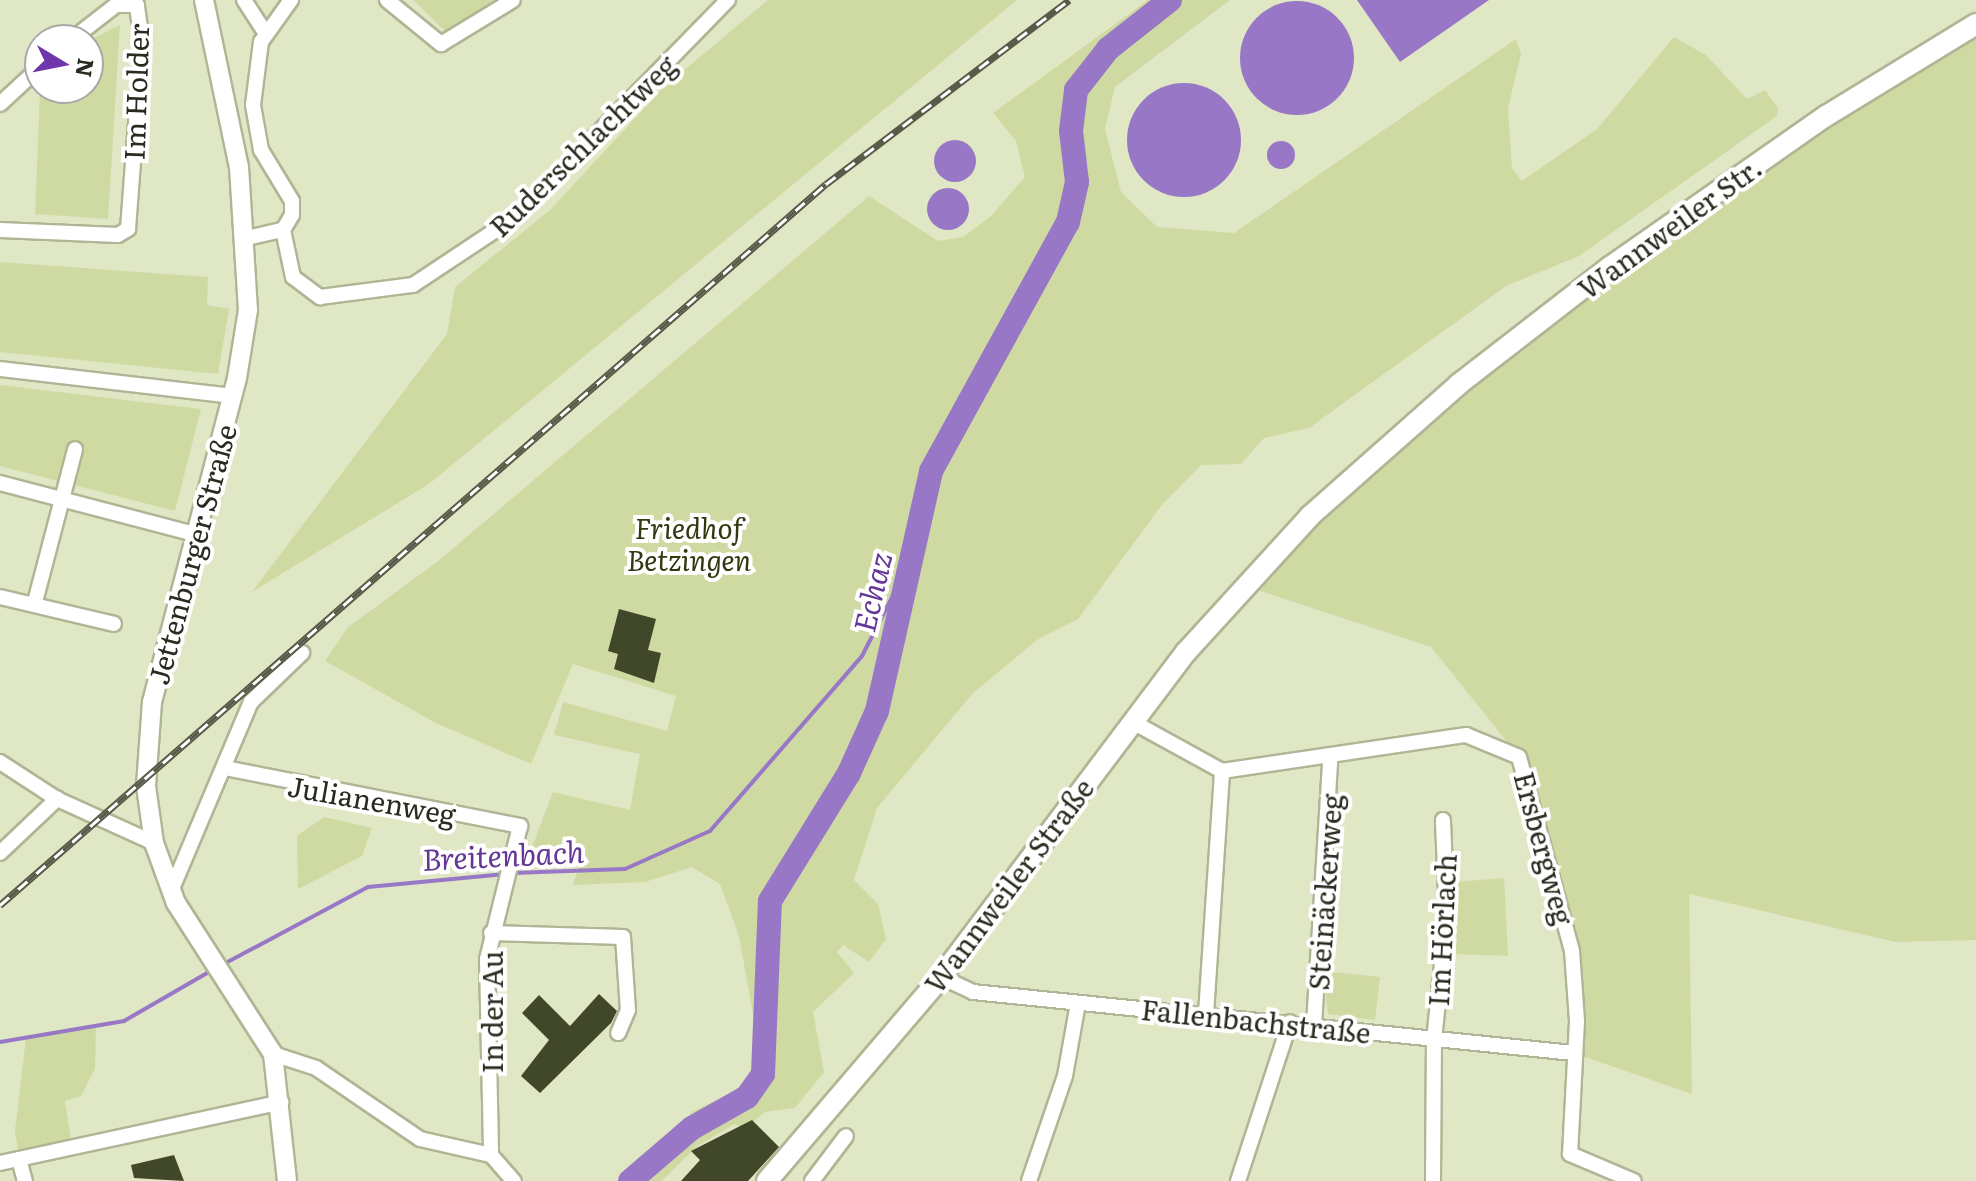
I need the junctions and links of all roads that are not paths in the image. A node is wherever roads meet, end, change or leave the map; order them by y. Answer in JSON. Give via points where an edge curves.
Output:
{"nodes":[{"id":1,"x":204,"y":0,"type":"edge"},
{"id":2,"x":244,"y":0,"type":"edge"},
{"id":3,"x":291,"y":0,"type":"edge"},
{"id":4,"x":387,"y":0,"type":"edge"},
{"id":5,"x":513,"y":0,"type":"edge"},
{"id":6,"x":728,"y":0,"type":"edge"},
{"id":7,"x":91,"y":24,"type":"edge"},
{"id":8,"x":1976,"y":24,"type":"edge"},
{"id":9,"x":265,"y":32,"type":"junction"},
{"id":10,"x":24,"y":82,"type":"edge"},
{"id":11,"x":0,"y":104,"type":"edge"},
{"id":12,"x":0,"y":230,"type":"edge"},
{"id":13,"x":283,"y":230,"type":"junction"},
{"id":14,"x":247,"y":238,"type":"junction"},
{"id":15,"x":0,"y":369,"type":"edge"},
{"id":16,"x":232,"y":396,"type":"junction"},
{"id":17,"x":75,"y":449,"type":"dead end"},
{"id":18,"x":0,"y":483,"type":"edge"},
{"id":19,"x":60,"y":499,"type":"junction"},
{"id":20,"x":194,"y":534,"type":"junction"},
{"id":21,"x":1244,"y":585,"type":"joint"},
{"id":22,"x":0,"y":597,"type":"edge"},
{"id":23,"x":35,"y":602,"type":"junction"},
{"id":24,"x":114,"y":624,"type":"dead end"},
{"id":25,"x":302,"y":653,"type":"dead end"},
{"id":26,"x":1131,"y":721,"type":"junction"},
{"id":27,"x":1330,"y":760,"type":"junction"},
{"id":28,"x":0,"y":762,"type":"edge"},
{"id":29,"x":225,"y":768,"type":"junction"},
{"id":30,"x":1222,"y":771,"type":"junction"},
{"id":31,"x":57,"y":799,"type":"junction"},
{"id":32,"x":1443,"y":820,"type":"dead end"},
{"id":33,"x":520,"y":826,"type":"joint"},
{"id":34,"x":154,"y":843,"type":"junction"},
{"id":35,"x":0,"y":853,"type":"edge"},
{"id":36,"x":171,"y":891,"type":"junction"},
{"id":37,"x":491,"y":933,"type":"junction"},
{"id":38,"x":941,"y":977,"type":"junction"},
{"id":39,"x":1078,"y":1003,"type":"junction"},
{"id":40,"x":1206,"y":1014,"type":"junction"},
{"id":41,"x":1290,"y":1022,"type":"junction"},
{"id":42,"x":1314,"y":1025,"type":"junction"},
{"id":43,"x":618,"y":1033,"type":"dead end"},
{"id":44,"x":1434,"y":1040,"type":"junction"},
{"id":45,"x":1574,"y":1053,"type":"junction"},
{"id":46,"x":273,"y":1054,"type":"junction"},
{"id":47,"x":281,"y":1102,"type":"junction"},
{"id":48,"x":846,"y":1136,"type":"dead end"},
{"id":49,"x":491,"y":1155,"type":"junction"},
{"id":50,"x":19,"y":1159,"type":"junction"},
{"id":51,"x":0,"y":1163,"type":"edge"},
{"id":52,"x":25,"y":1181,"type":"edge"},
{"id":53,"x":287,"y":1181,"type":"edge"},
{"id":54,"x":514,"y":1181,"type":"edge"},
{"id":55,"x":767,"y":1181,"type":"edge"},
{"id":56,"x":812,"y":1181,"type":"edge"},
{"id":57,"x":1029,"y":1181,"type":"edge"},
{"id":58,"x":1238,"y":1181,"type":"edge"},
{"id":59,"x":1433,"y":1181,"type":"edge"},
{"id":60,"x":1634,"y":1181,"type":"edge"}],
"edges":[{"from":1,"to":14,"type":"street","name":"Jettenburger Straße","via":[[226,84]]},
{"from":2,"to":9,"type":"street"},
{"from":3,"to":9,"type":"street"},
{"from":4,"to":5,"type":"street","via":[[441,44]]},
{"from":6,"to":13,"type":"street","name":"Ruderschlachtweg","via":[[517,216],[413,285],[320,297],[293,277]]},
{"from":7,"to":12,"type":"street","name":"Im Holder","via":[[111,8],[137,5],[142,42],[128,229],[118,235]]},
{"from":8,"to":21,"type":"main road","name":"Wannweiler Str.","via":[[1665,227],[1379,453]]},
{"from":9,"to":13,"type":"street","name":"Ruderschlachtweg","via":[[254,117],[261,150],[292,201]]},
{"from":10,"to":11,"type":"street"},
{"from":13,"to":14,"type":"street"},
{"from":14,"to":16,"type":"street","name":"Jettenburger Straße","via":[[246,329]]},
{"from":15,"to":16,"type":"street"},
{"from":16,"to":20,"type":"street","name":"Jettenburger Straße"},
{"from":17,"to":19,"type":"street"},
{"from":18,"to":19,"type":"street"},
{"from":19,"to":20,"type":"street"},
{"from":19,"to":23,"type":"street"},
{"from":20,"to":34,"type":"street","name":"Jettenburger Straße","via":[[146,731]]},
{"from":21,"to":26,"type":"main road","name":"Wannweiler Straße"},
{"from":22,"to":23,"type":"street"},
{"from":23,"to":24,"type":"street"},
{"from":25,"to":29,"type":"street","via":[[256,694]]},
{"from":26,"to":30,"type":"street"},
{"from":26,"to":38,"type":"main road","name":"Wannweiler Straße"},
{"from":27,"to":30,"type":"street","name":"Ersbergweg"},
{"from":27,"to":42,"type":"street","name":"Steinäckerweg"},
{"from":27,"to":45,"type":"street","name":"Ersbergweg","via":[[1466,735],[1519,757],[1566,919]]},
{"from":28,"to":31,"type":"street"},
{"from":29,"to":33,"type":"street","name":"Julianenweg"},
{"from":29,"to":36,"type":"street"},
{"from":30,"to":40,"type":"street"},
{"from":31,"to":34,"type":"street"},
{"from":31,"to":35,"type":"street"},
{"from":32,"to":44,"type":"street","name":"Im Hörlach","via":[[1447,917]]},
{"from":33,"to":37,"type":"street","name":"In der Au"},
{"from":34,"to":36,"type":"street","name":"Jettenburger Straße"},
{"from":36,"to":46,"type":"street","name":"Jettenburger Straße"},
{"from":37,"to":43,"type":"street","via":[[623,937],[628,1010]]},
{"from":37,"to":49,"type":"street","name":"In der Au"},
{"from":38,"to":39,"type":"street","name":"Fallenbachstraße","via":[[967,991]]},
{"from":38,"to":55,"type":"main road","name":"Wannweiler Straße"},
{"from":39,"to":40,"type":"street","name":"Fallenbachstraße"},
{"from":39,"to":57,"type":"street","via":[[1065,1076]]},
{"from":40,"to":41,"type":"street","name":"Fallenbachstraße"},
{"from":41,"to":42,"type":"street","name":"Fallenbachstraße"},
{"from":41,"to":58,"type":"street"},
{"from":42,"to":44,"type":"street","name":"Fallenbachstraße"},
{"from":44,"to":45,"type":"street","name":"Fallenbachstraße"},
{"from":44,"to":59,"type":"street","name":"Im Hörlach"},
{"from":45,"to":60,"type":"street","via":[[1570,1154]]},
{"from":46,"to":47,"type":"street","name":"Jettenburger Straße"},
{"from":46,"to":49,"type":"street","via":[[327,1073],[420,1139]]},
{"from":47,"to":50,"type":"street"},
{"from":47,"to":53,"type":"street","name":"Jettenburger Straße"},
{"from":48,"to":56,"type":"street"},
{"from":49,"to":54,"type":"street"},
{"from":50,"to":51,"type":"street"},
{"from":50,"to":52,"type":"street"}]}
